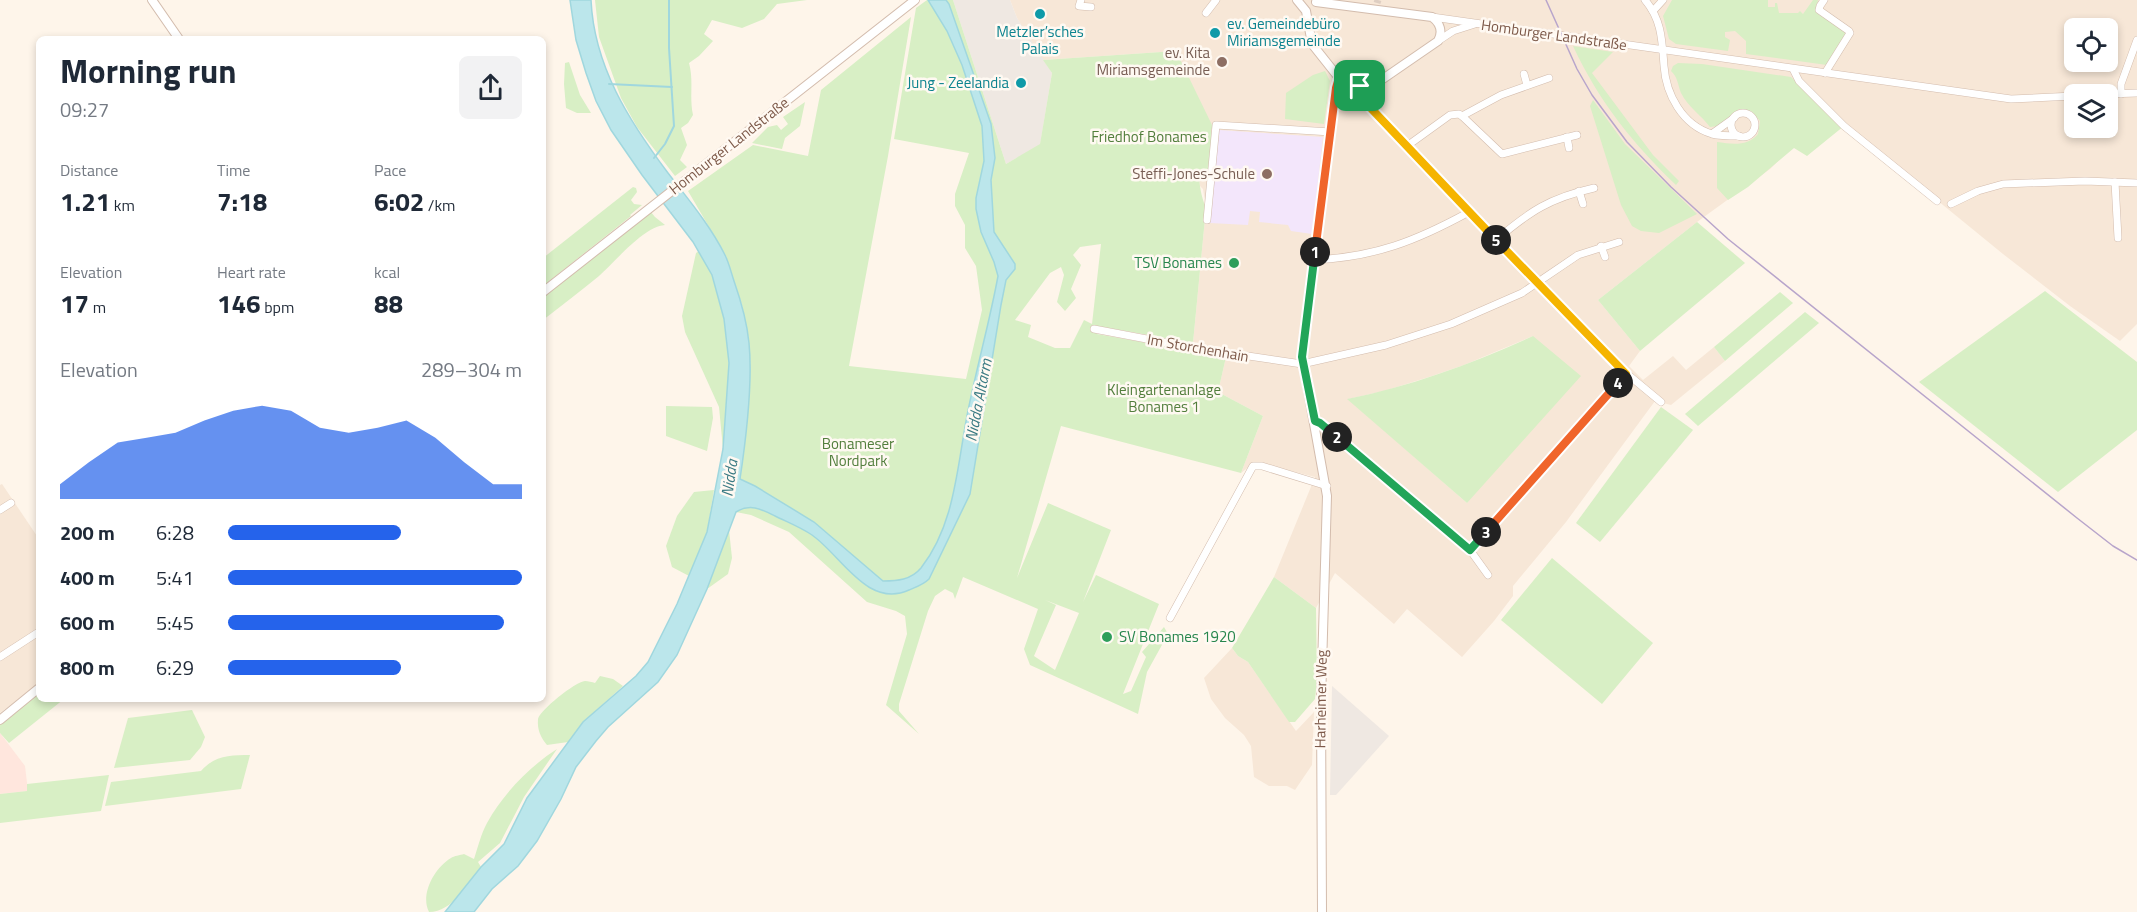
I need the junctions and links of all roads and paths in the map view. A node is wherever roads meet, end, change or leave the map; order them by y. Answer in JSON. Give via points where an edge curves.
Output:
{"nodes":[{"id":1,"x":152,"y":0,"type":"edge"},
{"id":2,"x":915,"y":0,"type":"edge"},
{"id":3,"x":1081,"y":0,"type":"edge"},
{"id":4,"x":1216,"y":0,"type":"edge"},
{"id":5,"x":1297,"y":0,"type":"edge"},
{"id":6,"x":1645,"y":0,"type":"edge"},
{"id":7,"x":1663,"y":0,"type":"edge"},
{"id":8,"x":1824,"y":0,"type":"edge"},
{"id":9,"x":1317,"y":1,"type":"edge"},
{"id":10,"x":1343,"y":2,"type":"edge"},
{"id":11,"x":1091,"y":7,"type":"dead end"},
{"id":12,"x":1306,"y":11,"type":"junction"},
{"id":13,"x":1653,"y":11,"type":"junction"},
{"id":14,"x":1206,"y":13,"type":"dead end"},
{"id":15,"x":1432,"y":17,"type":"junction"},
{"id":16,"x":1477,"y":24,"type":"junction"},
{"id":17,"x":177,"y":36,"type":"edge"},
{"id":18,"x":2137,"y":40,"type":"edge"},
{"id":19,"x":1438,"y":41,"type":"junction"},
{"id":20,"x":1663,"y":50,"type":"junction"},
{"id":21,"x":1792,"y":69,"type":"junction"},
{"id":22,"x":1524,"y":74,"type":"dead end"},
{"id":23,"x":1825,"y":74,"type":"junction"},
{"id":24,"x":1339,"y":78,"type":"junction"},
{"id":25,"x":1549,"y":78,"type":"dead end"},
{"id":26,"x":1527,"y":85,"type":"junction"},
{"id":27,"x":1360,"y":86,"type":"junction"},
{"id":28,"x":2137,"y":93,"type":"edge"},
{"id":29,"x":2121,"y":94,"type":"joint"},
{"id":30,"x":2064,"y":96,"type":"edge"},
{"id":31,"x":1462,"y":116,"type":"junction"},
{"id":32,"x":1734,"y":118,"type":"junction"},
{"id":33,"x":1331,"y":132,"type":"junction"},
{"id":34,"x":1711,"y":133,"type":"junction"},
{"id":35,"x":1576,"y":135,"type":"dead end"},
{"id":36,"x":1739,"y":136,"type":"junction"},
{"id":37,"x":1567,"y":137,"type":"junction"},
{"id":38,"x":1407,"y":146,"type":"junction"},
{"id":39,"x":1569,"y":148,"type":"dead end"},
{"id":40,"x":2115,"y":182,"type":"junction"},
{"id":41,"x":2137,"y":183,"type":"edge"},
{"id":42,"x":1594,"y":188,"type":"dead end"},
{"id":43,"x":1580,"y":191,"type":"junction"},
{"id":44,"x":1937,"y":201,"type":"dead end"},
{"id":45,"x":1583,"y":204,"type":"dead end"},
{"id":46,"x":1951,"y":204,"type":"dead end"},
{"id":47,"x":1469,"y":212,"type":"junction"},
{"id":48,"x":1207,"y":220,"type":"dead end"},
{"id":49,"x":2118,"y":238,"type":"dead end"},
{"id":50,"x":1496,"y":240,"type":"junction"},
{"id":51,"x":1619,"y":242,"type":"dead end"},
{"id":52,"x":1601,"y":246,"type":"junction"},
{"id":53,"x":1605,"y":257,"type":"dead end"},
{"id":54,"x":1314,"y":260,"type":"junction"},
{"id":55,"x":1537,"y":283,"type":"junction"},
{"id":56,"x":546,"y":290,"type":"edge"},
{"id":57,"x":1094,"y":329,"type":"dead end"},
{"id":58,"x":1302,"y":364,"type":"junction"},
{"id":59,"x":1626,"y":374,"type":"junction"},
{"id":60,"x":1660,"y":402,"type":"dead end"},
{"id":61,"x":1315,"y":421,"type":"junction"},
{"id":62,"x":1327,"y":486,"type":"junction"},
{"id":63,"x":11,"y":503,"type":"dead end"},
{"id":64,"x":0,"y":510,"type":"edge"},
{"id":65,"x":1470,"y":550,"type":"junction"},
{"id":66,"x":1488,"y":575,"type":"dead end"},
{"id":67,"x":1170,"y":618,"type":"dead end"},
{"id":68,"x":36,"y":634,"type":"edge"},
{"id":69,"x":0,"y":657,"type":"edge"},
{"id":70,"x":36,"y":690,"type":"edge"},
{"id":71,"x":0,"y":720,"type":"edge"},
{"id":72,"x":1322,"y":912,"type":"edge"}],
"edges":[{"from":1,"to":17,"type":"street"},
{"from":2,"to":56,"type":"street","name":"Homburger Landstraße"},
{"from":3,"to":11,"type":"street","via":[[1079,6]]},
{"from":4,"to":14,"type":"street"},
{"from":5,"to":12,"type":"street"},
{"from":6,"to":13,"type":"street"},
{"from":7,"to":13,"type":"street"},
{"from":8,"to":23,"type":"street","via":[[1819,10],[1850,33]]},
{"from":9,"to":10,"type":"street","name":"Homburger Landstraße"},
{"from":9,"to":12,"type":"street"},
{"from":10,"to":15,"type":"street","name":"Homburger Landstraße"},
{"from":12,"to":24,"type":"street","via":[[1312,44]]},
{"from":13,"to":20,"type":"street"},
{"from":15,"to":16,"type":"street","name":"Homburger Landstraße"},
{"from":15,"to":19,"type":"street","via":[[1440,28]]},
{"from":16,"to":19,"type":"street"},
{"from":16,"to":20,"type":"street","name":"Homburger Landstraße"},
{"from":18,"to":29,"type":"street"},
{"from":19,"to":27,"type":"street","via":[[1384,80]]},
{"from":20,"to":21,"type":"street","name":"Homburger Landstraße"},
{"from":20,"to":34,"type":"street","via":[[1665,76],[1673,101],[1690,121]]},
{"from":21,"to":23,"type":"street","name":"Homburger Landstraße"},
{"from":21,"to":44,"type":"street","via":[[1844,126]]},
{"from":22,"to":26,"type":"street"},
{"from":23,"to":30,"type":"street","name":"Homburger Landstraße","via":[[2012,99]]},
{"from":24,"to":27,"type":"street"},
{"from":24,"to":33,"type":"street","name":"Harheimer Weg"},
{"from":25,"to":26,"type":"street"},
{"from":26,"to":31,"type":"street"},
{"from":27,"to":38,"type":"street","via":[[1365,102]]},
{"from":28,"to":29,"type":"street"},
{"from":31,"to":37,"type":"street","via":[[1502,154]]},
{"from":31,"to":38,"type":"street","via":[[1450,115]]},
{"from":32,"to":34,"type":"street"},
{"from":32,"to":36,"type":"street","via":[[1732,126]]},
{"from":32,"to":36,"type":"street","via":[[1745,113],[1755,122],[1752,134]]},
{"from":33,"to":48,"type":"street","via":[[1216,125]]},
{"from":33,"to":54,"type":"street","name":"Harheimer Weg"},
{"from":34,"to":36,"type":"street"},
{"from":35,"to":37,"type":"street"},
{"from":37,"to":39,"type":"street"},
{"from":38,"to":47,"type":"street"},
{"from":40,"to":41,"type":"street"},
{"from":40,"to":46,"type":"street","via":[[2003,184]]},
{"from":40,"to":49,"type":"street"},
{"from":42,"to":43,"type":"street"},
{"from":43,"to":45,"type":"street"},
{"from":43,"to":50,"type":"street","via":[[1534,210]]},
{"from":47,"to":50,"type":"street"},
{"from":47,"to":54,"type":"street","via":[[1437,230],[1382,251]]},
{"from":50,"to":55,"type":"street"},
{"from":51,"to":52,"type":"street"},
{"from":52,"to":53,"type":"street"},
{"from":52,"to":55,"type":"street","via":[[1568,261]]},
{"from":54,"to":58,"type":"street","name":"Harheimer Weg"},
{"from":55,"to":58,"type":"street","via":[[1507,300],[1420,334]]},
{"from":55,"to":59,"type":"street"},
{"from":57,"to":58,"type":"street","name":"Im Storchenhain"},
{"from":58,"to":61,"type":"street","name":"Harheimer Weg"},
{"from":59,"to":60,"type":"street"},
{"from":59,"to":65,"type":"street"},
{"from":61,"to":62,"type":"street","name":"Harheimer Weg"},
{"from":61,"to":65,"type":"street"},
{"from":62,"to":67,"type":"street","via":[[1253,466]]},
{"from":62,"to":72,"type":"street","name":"Harheimer Weg","via":[[1321,702]]},
{"from":63,"to":64,"type":"street"},
{"from":65,"to":66,"type":"street"},
{"from":68,"to":69,"type":"street"},
{"from":70,"to":71,"type":"street"}]}
